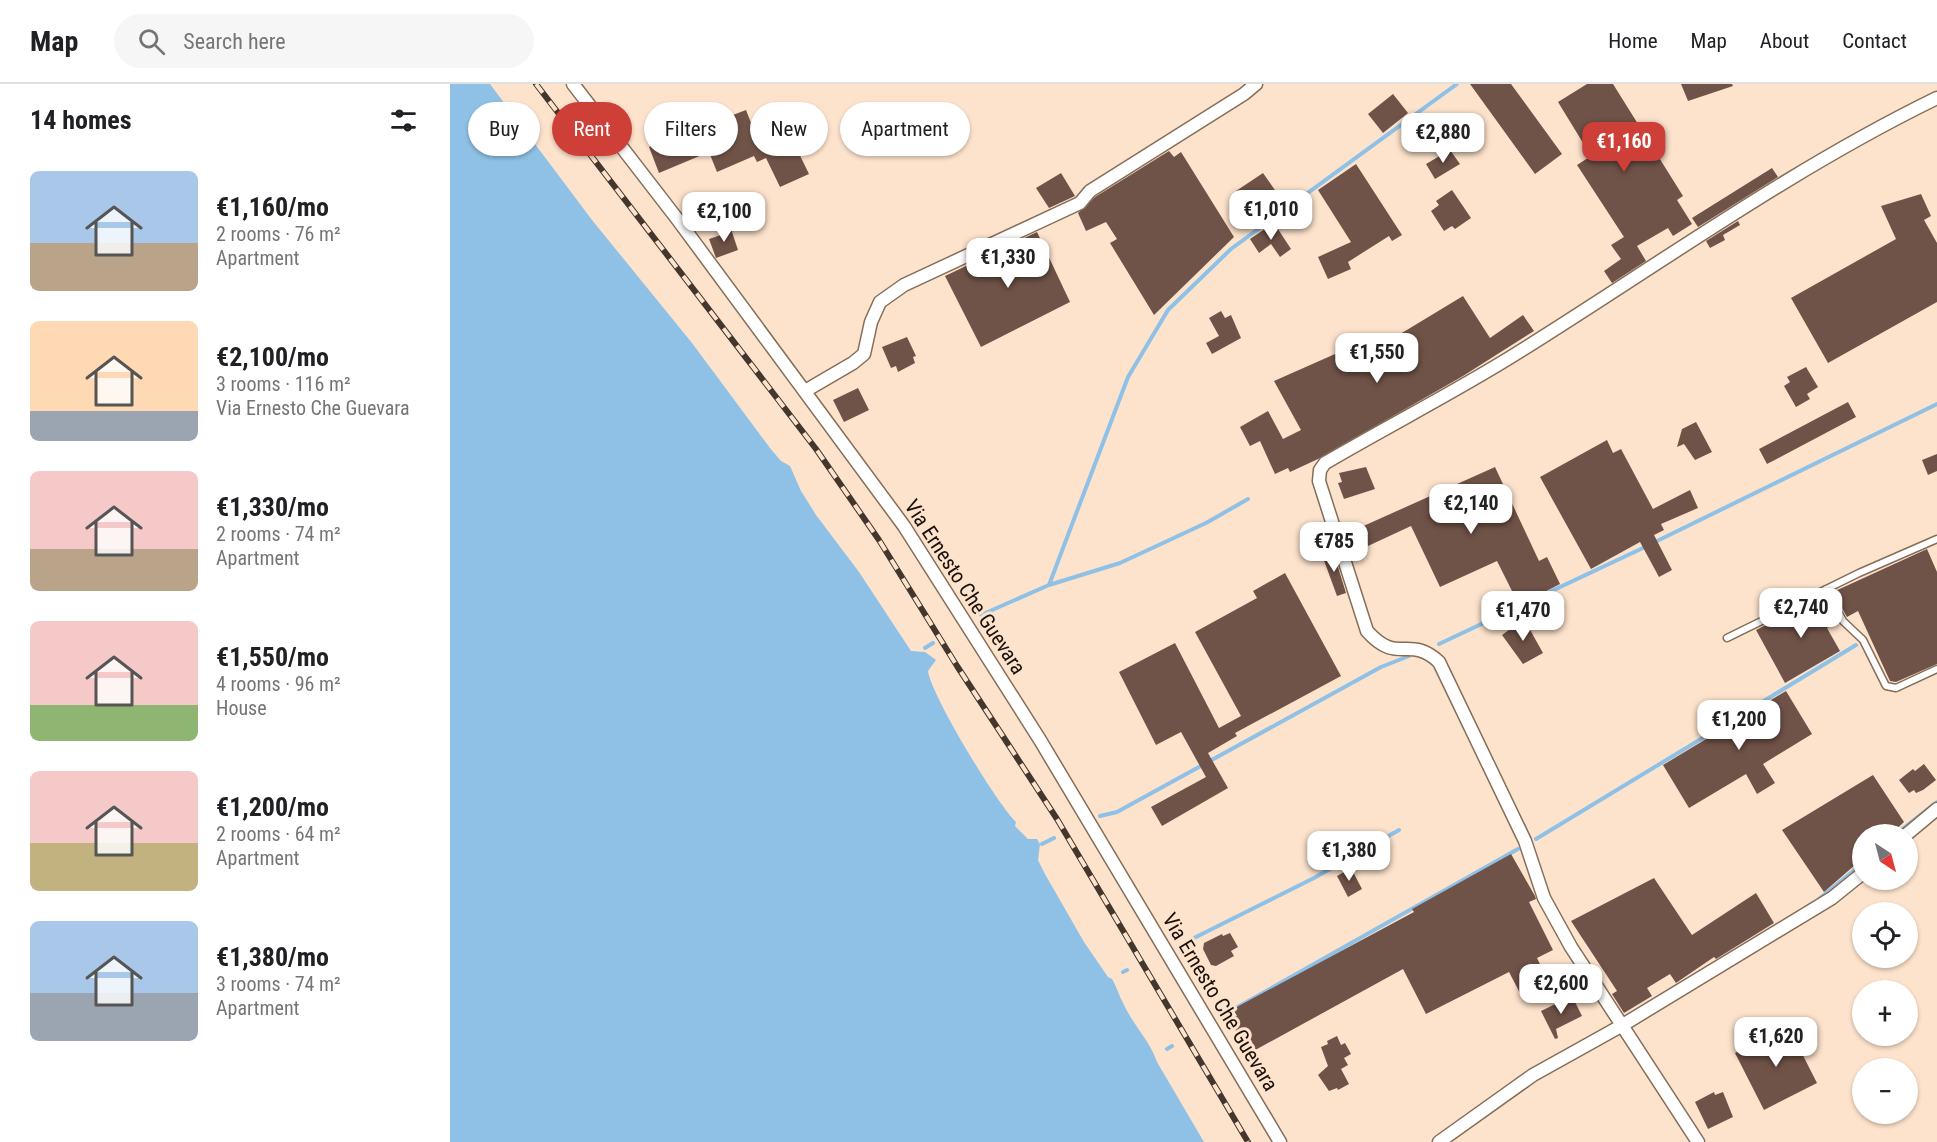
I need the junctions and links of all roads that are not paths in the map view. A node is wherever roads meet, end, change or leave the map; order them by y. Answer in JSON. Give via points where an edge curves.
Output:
{"nodes":[{"id":1,"x":573,"y":84,"type":"edge"},
{"id":2,"x":1256,"y":84,"type":"edge"},
{"id":3,"x":1937,"y":98,"type":"edge"},
{"id":4,"x":805,"y":392,"type":"junction"},
{"id":5,"x":1937,"y":539,"type":"edge"},
{"id":6,"x":1826,"y":589,"type":"junction"},
{"id":7,"x":1727,"y":638,"type":"dead end"},
{"id":8,"x":1937,"y":669,"type":"edge"},
{"id":9,"x":1937,"y":809,"type":"edge"},
{"id":10,"x":1918,"y":825,"type":"edge"},
{"id":11,"x":1852,"y":882,"type":"edge"},
{"id":12,"x":1621,"y":1026,"type":"junction"},
{"id":13,"x":1280,"y":1142,"type":"edge"},
{"id":14,"x":1438,"y":1142,"type":"edge"},
{"id":15,"x":1698,"y":1142,"type":"edge"}],
"edges":[{"from":1,"to":4,"type":"street","name":"Via Ernesto Che Guevara"},
{"from":2,"to":4,"type":"street","via":[[1090,191],[1080,203],[904,285],[880,302],[864,354]]},
{"from":3,"to":12,"type":"street","via":[[1840,150],[1513,356],[1325,463],[1320,470],[1319,481],[1367,631],[1378,644],[1393,651],[1415,648],[1427,651],[1439,662],[1520,830],[1544,898]]},
{"from":4,"to":13,"type":"street","name":"Via Ernesto Che Guevara","via":[[910,536],[1040,740]]},
{"from":5,"to":6,"type":"lane"},
{"from":6,"to":7,"type":"lane"},
{"from":6,"to":8,"type":"lane","via":[[1843,621],[1863,640],[1886,686],[1896,688]]},
{"from":9,"to":10,"type":"street"},
{"from":11,"to":12,"type":"street","via":[[1832,898]]},
{"from":12,"to":14,"type":"street","via":[[1533,1075]]},
{"from":12,"to":15,"type":"street"}]}
